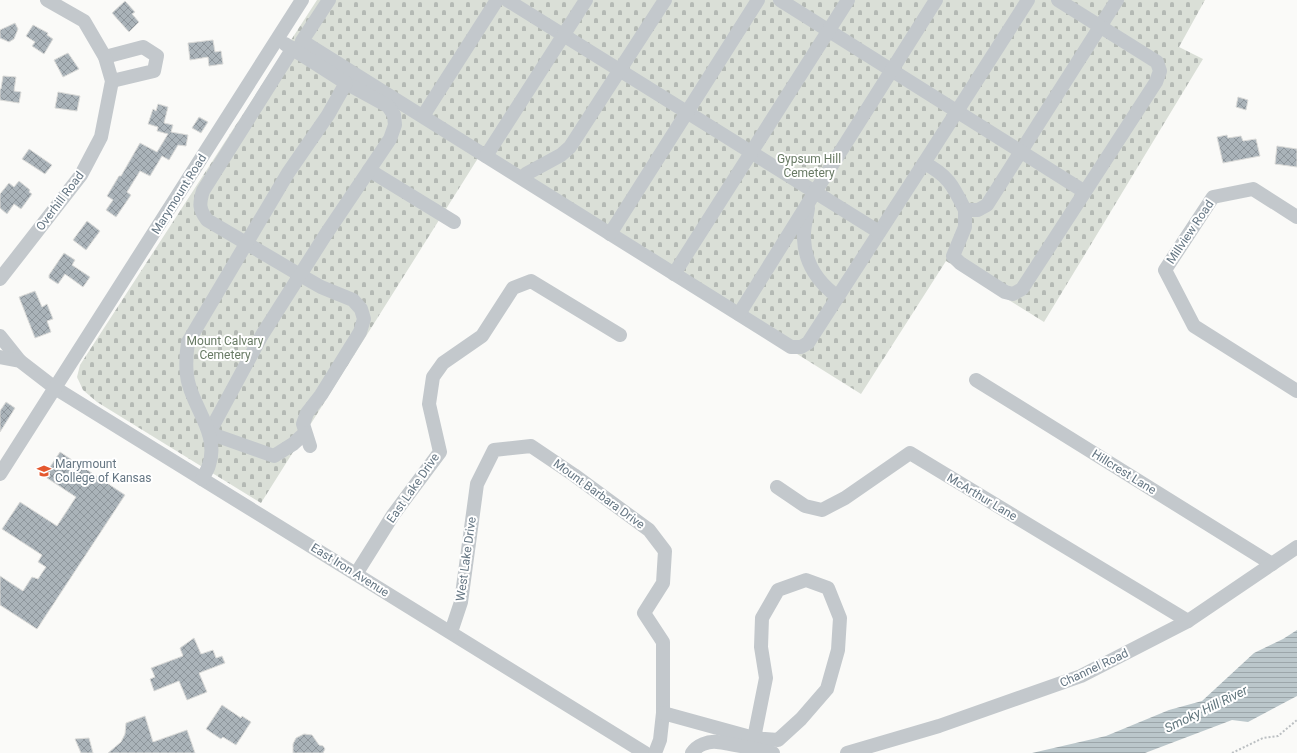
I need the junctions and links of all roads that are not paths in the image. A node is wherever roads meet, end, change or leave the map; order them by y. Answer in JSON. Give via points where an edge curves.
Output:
{"nodes":[{"id":1,"x":47,"y":0,"type":"edge"},
{"id":2,"x":302,"y":0,"type":"edge"},
{"id":3,"x":329,"y":0,"type":"edge"},
{"id":4,"x":497,"y":0,"type":"edge"},
{"id":5,"x":507,"y":0,"type":"edge"},
{"id":6,"x":586,"y":0,"type":"edge"},
{"id":7,"x":666,"y":0,"type":"edge"},
{"id":8,"x":758,"y":0,"type":"edge"},
{"id":9,"x":780,"y":0,"type":"edge"},
{"id":10,"x":848,"y":0,"type":"edge"},
{"id":11,"x":936,"y":0,"type":"edge"},
{"id":12,"x":1028,"y":0,"type":"edge"},
{"id":13,"x":1058,"y":0,"type":"edge"},
{"id":14,"x":1117,"y":0,"type":"edge"},
{"id":15,"x":1100,"y":27,"type":"junction"},
{"id":16,"x":828,"y":31,"type":"junction"},
{"id":17,"x":564,"y":35,"type":"junction"},
{"id":18,"x":278,"y":39,"type":"junction"},
{"id":19,"x":293,"y":48,"type":"junction"},
{"id":20,"x":106,"y":57,"type":"junction"},
{"id":21,"x":620,"y":70,"type":"junction"},
{"id":22,"x":891,"y":70,"type":"junction"},
{"id":23,"x":112,"y":81,"type":"junction"},
{"id":24,"x":346,"y":83,"type":"junction"},
{"id":25,"x":687,"y":112,"type":"junction"},
{"id":26,"x":957,"y":112,"type":"junction"},
{"id":27,"x":423,"y":116,"type":"junction"},
{"id":28,"x":751,"y":152,"type":"junction"},
{"id":29,"x":1021,"y":152,"type":"junction"},
{"id":30,"x":486,"y":156,"type":"junction"},
{"id":31,"x":924,"y":163,"type":"junction"},
{"id":32,"x":369,"y":170,"type":"junction"},
{"id":33,"x":526,"y":174,"type":"dead end"},
{"id":34,"x":1084,"y":192,"type":"junction"},
{"id":35,"x":812,"y":196,"type":"junction"},
{"id":36,"x":965,"y":210,"type":"junction"},
{"id":37,"x":1297,"y":217,"type":"edge"},
{"id":38,"x":454,"y":222,"type":"dead end"},
{"id":39,"x":879,"y":232,"type":"junction"},
{"id":40,"x":610,"y":234,"type":"junction"},
{"id":41,"x":247,"y":243,"type":"junction"},
{"id":42,"x":674,"y":274,"type":"junction"},
{"id":43,"x":300,"y":275,"type":"junction"},
{"id":44,"x":0,"y":279,"type":"edge"},
{"id":45,"x":838,"y":297,"type":"junction"},
{"id":46,"x":739,"y":314,"type":"junction"},
{"id":47,"x":620,"y":335,"type":"dead end"},
{"id":48,"x":0,"y":336,"type":"edge"},
{"id":49,"x":0,"y":357,"type":"edge"},
{"id":50,"x":20,"y":361,"type":"junction"},
{"id":51,"x":976,"y":380,"type":"dead end"},
{"id":52,"x":56,"y":388,"type":"junction"},
{"id":53,"x":1297,"y":391,"type":"edge"},
{"id":54,"x":209,"y":433,"type":"junction"},
{"id":55,"x":0,"y":474,"type":"edge"},
{"id":56,"x":202,"y":479,"type":"junction"},
{"id":57,"x":477,"y":484,"type":"joint"},
{"id":58,"x":777,"y":487,"type":"dead end"},
{"id":59,"x":1297,"y":547,"type":"edge"},
{"id":60,"x":1272,"y":564,"type":"junction"},
{"id":61,"x":356,"y":574,"type":"junction"},
{"id":62,"x":1188,"y":621,"type":"junction"},
{"id":63,"x":450,"y":632,"type":"junction"},
{"id":64,"x":663,"y":713,"type":"junction"},
{"id":65,"x":754,"y":738,"type":"junction"},
{"id":66,"x":645,"y":753,"type":"edge"},
{"id":67,"x":655,"y":753,"type":"edge"},
{"id":68,"x":692,"y":753,"type":"edge"},
{"id":69,"x":772,"y":753,"type":"edge"},
{"id":70,"x":847,"y":753,"type":"edge"}],
"edges":[{"from":1,"to":20,"type":"street","name":"Overhill Road","via":[[84,21]]},
{"from":2,"to":18,"type":"street","name":"Marymount Road"},
{"from":3,"to":27,"type":"street","via":[[302,41]]},
{"from":4,"to":27,"type":"street"},
{"from":5,"to":17,"type":"street"},
{"from":6,"to":17,"type":"street"},
{"from":7,"to":21,"type":"street"},
{"from":8,"to":25,"type":"street"},
{"from":9,"to":16,"type":"street"},
{"from":10,"to":16,"type":"street"},
{"from":11,"to":22,"type":"street"},
{"from":12,"to":26,"type":"street"},
{"from":13,"to":15,"type":"street"},
{"from":14,"to":15,"type":"street"},
{"from":15,"to":29,"type":"street"},
{"from":15,"to":34,"type":"street","via":[[1157,62],[1160,71],[1156,82]]},
{"from":16,"to":22,"type":"street"},
{"from":16,"to":28,"type":"street"},
{"from":17,"to":21,"type":"street"},
{"from":17,"to":30,"type":"street"},
{"from":18,"to":19,"type":"street"},
{"from":18,"to":52,"type":"street","name":"Marymount Road"},
{"from":19,"to":24,"type":"street"},
{"from":19,"to":41,"type":"street","via":[[203,191],[200,202],[207,220]]},
{"from":20,"to":23,"type":"street","name":"Overhill Road"},
{"from":20,"to":23,"type":"street","via":[[143,47],[157,56],[154,71]]},
{"from":21,"to":25,"type":"street"},
{"from":21,"to":33,"type":"street","via":[[570,147],[561,156]]},
{"from":22,"to":26,"type":"street"},
{"from":22,"to":35,"type":"street"},
{"from":23,"to":44,"type":"street","name":"Overhill Road","via":[[101,137],[81,175]]},
{"from":24,"to":32,"type":"street","via":[[388,106],[394,115],[395,125],[390,139]]},
{"from":24,"to":41,"type":"street"},
{"from":25,"to":28,"type":"street"},
{"from":25,"to":40,"type":"street"},
{"from":26,"to":29,"type":"street"},
{"from":26,"to":31,"type":"street"},
{"from":27,"to":30,"type":"street"},
{"from":28,"to":35,"type":"street"},
{"from":28,"to":42,"type":"street"},
{"from":29,"to":34,"type":"street"},
{"from":29,"to":36,"type":"street","via":[[987,205],[978,210]]},
{"from":30,"to":40,"type":"street"},
{"from":31,"to":36,"type":"street","via":[[945,176]]},
{"from":31,"to":39,"type":"street"},
{"from":32,"to":38,"type":"street"},
{"from":32,"to":43,"type":"street"},
{"from":34,"to":36,"type":"street","via":[[1022,289],[1013,294],[1005,292],[960,263],[954,256],[965,227]]},
{"from":35,"to":39,"type":"street"},
{"from":35,"to":45,"type":"street","via":[[804,238],[807,257],[816,277]]},
{"from":35,"to":46,"type":"street"},
{"from":37,"to":53,"type":"street","name":"Millview Road","via":[[1253,189],[1213,197],[1165,270],[1194,326]]},
{"from":39,"to":45,"type":"street"},
{"from":40,"to":42,"type":"street"},
{"from":41,"to":43,"type":"street"},
{"from":41,"to":54,"type":"street","via":[[188,342],[186,358],[189,385]]},
{"from":42,"to":46,"type":"street"},
{"from":43,"to":54,"type":"street","via":[[262,335]]},
{"from":43,"to":54,"type":"street","via":[[352,300],[361,309],[364,319],[360,332],[321,395],[307,412],[303,424],[307,440],[293,444],[274,456]]},
{"from":45,"to":46,"type":"street","via":[[808,343],[801,347],[791,347]]},
{"from":47,"to":61,"type":"street","name":"East Lake Drive","via":[[531,281],[513,288],[482,336],[443,363],[433,377],[429,404],[440,452],[393,515]]},
{"from":48,"to":50,"type":"street"},
{"from":49,"to":50,"type":"street"},
{"from":50,"to":52,"type":"street","name":"East Iron Avenue"},
{"from":51,"to":60,"type":"street","name":"Hillcrest Lane"},
{"from":52,"to":55,"type":"street","name":"Marymount Road"},
{"from":52,"to":56,"type":"street","name":"East Iron Avenue"},
{"from":54,"to":56,"type":"street","via":[[212,450]]},
{"from":56,"to":61,"type":"street","name":"East Iron Avenue"},
{"from":57,"to":63,"type":"street","name":"West Lake Drive","via":[[461,602]]},
{"from":57,"to":64,"type":"street","name":"Mount Barbara Drive","via":[[494,450],[531,446],[574,474],[649,530],[665,551],[663,583],[644,613],[663,642]]},
{"from":58,"to":62,"type":"street","name":"McArthur Lane","via":[[805,506],[822,510],[845,498],[910,453]]},
{"from":59,"to":60,"type":"street","name":"Channel Road"},
{"from":60,"to":62,"type":"street","name":"Channel Road"},
{"from":61,"to":63,"type":"street","name":"East Iron Avenue"},
{"from":62,"to":70,"type":"street","name":"Channel Road","via":[[1081,676],[940,726]]},
{"from":63,"to":66,"type":"street","name":"East Iron Avenue"},
{"from":64,"to":65,"type":"street"},
{"from":64,"to":67,"type":"street","name":"Mount Barbara Drive","via":[[660,740]]},
{"from":65,"to":65,"type":"street","via":[[766,678],[761,647],[762,618],[778,590],[806,580],[828,588],[840,618],[838,650],[827,689],[801,719],[778,740]]},
{"from":68,"to":69,"type":"street","via":[[704,743],[716,742]]}]}
